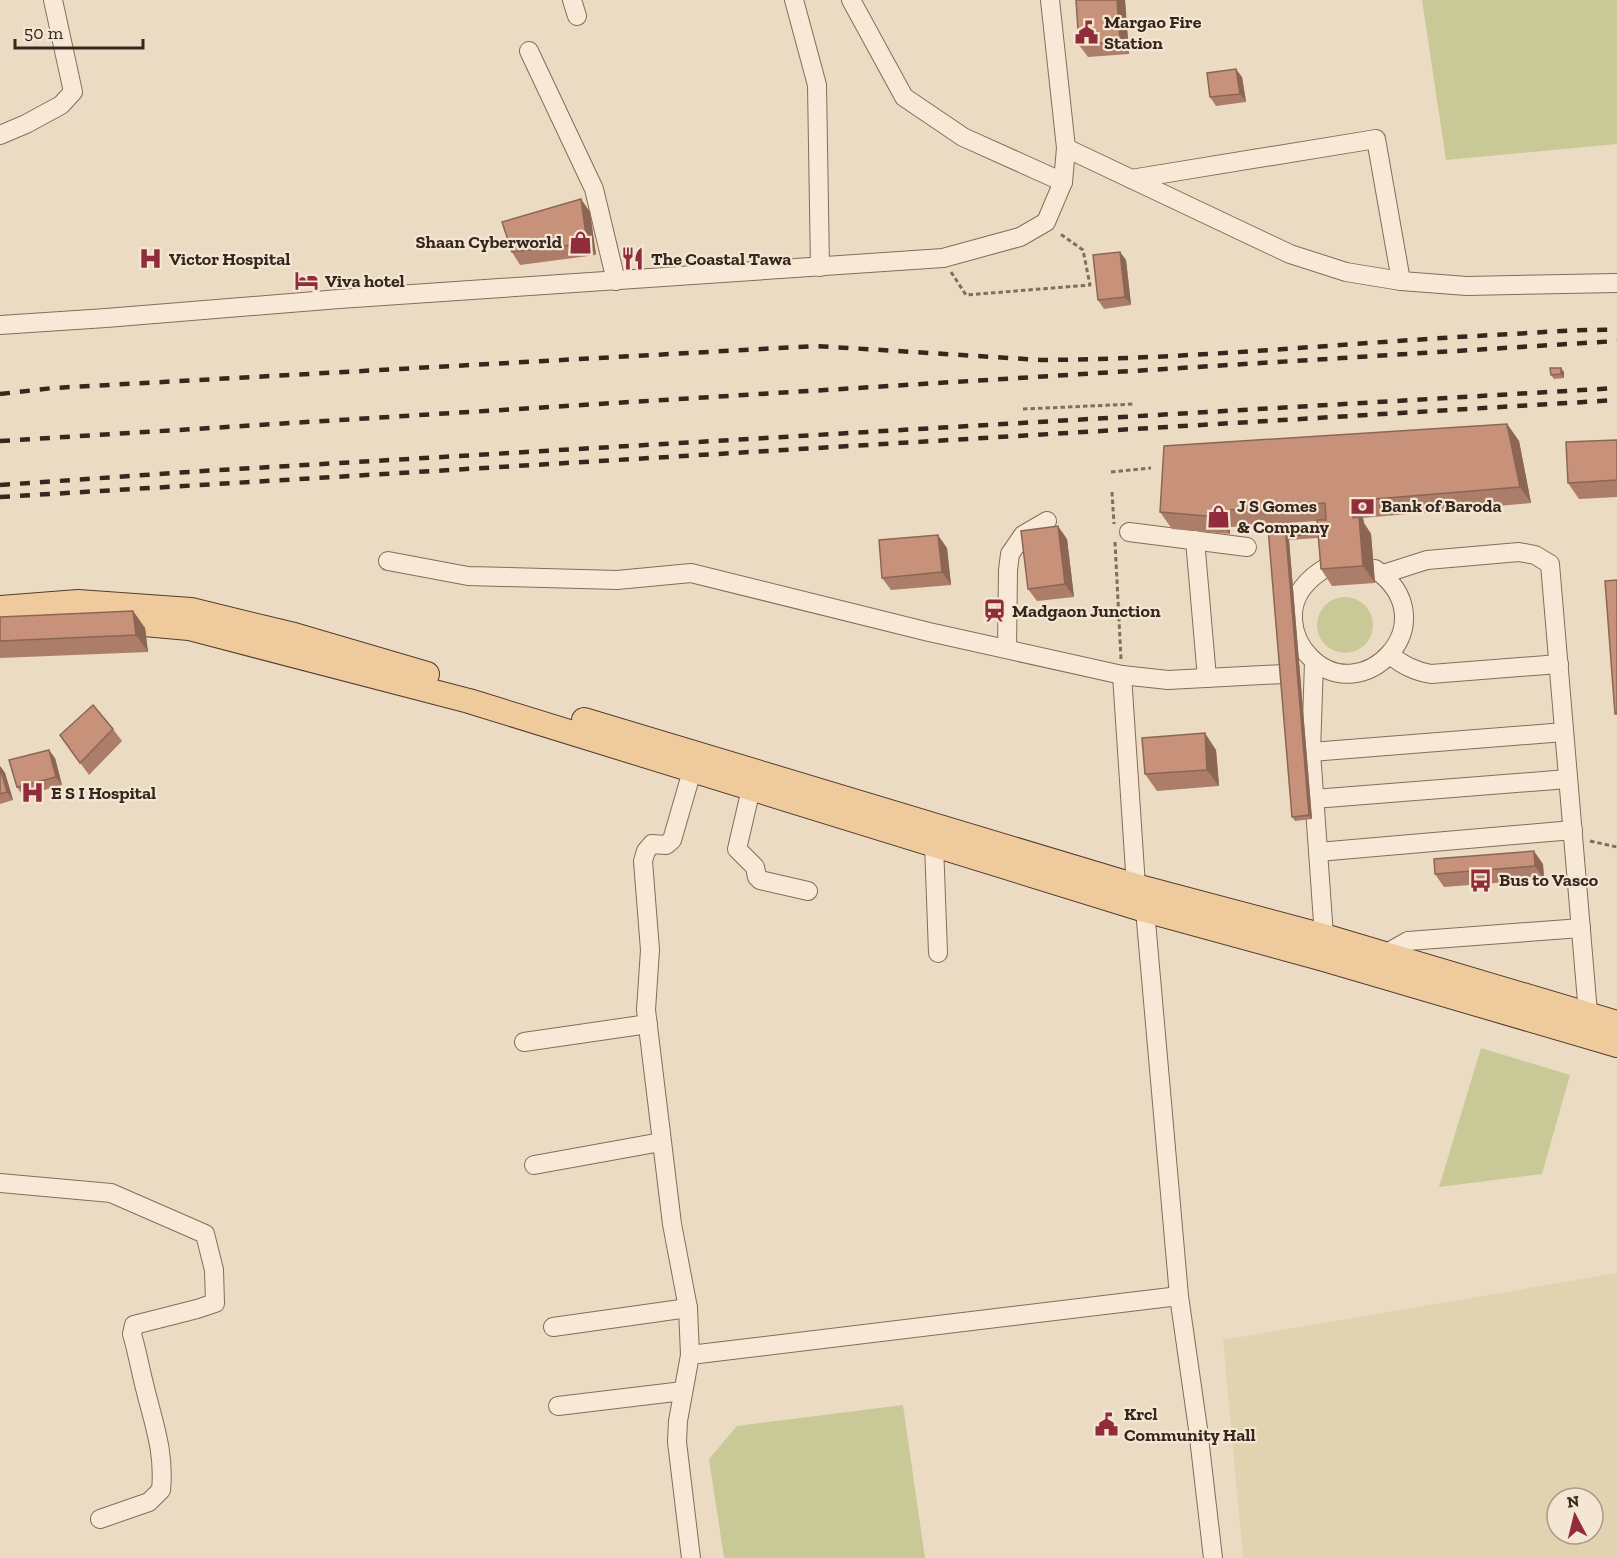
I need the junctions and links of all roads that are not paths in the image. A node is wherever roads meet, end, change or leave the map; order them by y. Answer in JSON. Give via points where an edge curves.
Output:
{"nodes":[{"id":1,"x":53,"y":0,"type":"edge"},
{"id":2,"x":794,"y":0,"type":"edge"},
{"id":3,"x":850,"y":0,"type":"edge"},
{"id":4,"x":1050,"y":0,"type":"edge"},
{"id":5,"x":529,"y":51,"type":"dead end"},
{"id":6,"x":0,"y":135,"type":"edge"},
{"id":7,"x":1066,"y":148,"type":"junction"},
{"id":8,"x":1131,"y":179,"type":"junction"},
{"id":9,"x":1063,"y":182,"type":"junction"},
{"id":10,"x":820,"y":267,"type":"junction"},
{"id":11,"x":616,"y":281,"type":"junction"},
{"id":12,"x":1401,"y":281,"type":"junction"},
{"id":13,"x":1617,"y":283,"type":"edge"},
{"id":14,"x":0,"y":325,"type":"edge"},
{"id":15,"x":1047,"y":521,"type":"dead end"},
{"id":16,"x":1128,"y":531,"type":"dead end"},
{"id":17,"x":1195,"y":540,"type":"junction"},
{"id":18,"x":1247,"y":547,"type":"dead end"},
{"id":19,"x":388,"y":561,"type":"dead end"},
{"id":20,"x":1329,"y":566,"type":"edge"},
{"id":21,"x":0,"y":608,"type":"edge"},
{"id":22,"x":0,"y":623,"type":"edge"},
{"id":23,"x":1006,"y":649,"type":"junction"},
{"id":24,"x":1390,"y":655,"type":"junction"},
{"id":25,"x":1314,"y":662,"type":"junction"},
{"id":26,"x":1559,"y":664,"type":"junction"},
{"id":27,"x":1122,"y":675,"type":"junction"},
{"id":28,"x":1207,"y":678,"type":"junction"},
{"id":29,"x":1564,"y":732,"type":"junction"},
{"id":30,"x":1311,"y":752,"type":"junction"},
{"id":31,"x":692,"y":771,"type":"junction"},
{"id":32,"x":1568,"y":778,"type":"junction"},
{"id":33,"x":751,"y":789,"type":"junction"},
{"id":34,"x":1314,"y":799,"type":"junction"},
{"id":35,"x":1573,"y":833,"type":"junction"},
{"id":36,"x":934,"y":844,"type":"junction"},
{"id":37,"x":1318,"y":852,"type":"junction"},
{"id":38,"x":1058,"y":872,"type":"junction"},
{"id":39,"x":1136,"y":886,"type":"junction"},
{"id":40,"x":808,"y":891,"type":"dead end"},
{"id":41,"x":1144,"y":910,"type":"junction"},
{"id":42,"x":1581,"y":927,"type":"junction"},
{"id":43,"x":1322,"y":947,"type":"junction"},
{"id":44,"x":938,"y":953,"type":"dead end"},
{"id":45,"x":1385,"y":954,"type":"junction"},
{"id":46,"x":1617,"y":1023,"type":"edge"},
{"id":47,"x":648,"y":1024,"type":"junction"},
{"id":48,"x":1589,"y":1025,"type":"junction"},
{"id":49,"x":524,"y":1042,"type":"dead end"},
{"id":50,"x":1617,"y":1045,"type":"edge"},
{"id":51,"x":661,"y":1142,"type":"junction"},
{"id":52,"x":534,"y":1165,"type":"dead end"},
{"id":53,"x":0,"y":1183,"type":"edge"},
{"id":54,"x":1179,"y":1296,"type":"junction"},
{"id":55,"x":688,"y":1308,"type":"junction"},
{"id":56,"x":553,"y":1327,"type":"dead end"},
{"id":57,"x":690,"y":1355,"type":"junction"},
{"id":58,"x":683,"y":1391,"type":"junction"},
{"id":59,"x":558,"y":1406,"type":"dead end"},
{"id":60,"x":100,"y":1519,"type":"dead end"},
{"id":61,"x":691,"y":1558,"type":"edge"},
{"id":62,"x":1213,"y":1558,"type":"edge"}],
"edges":[{"from":1,"to":6,"type":"street","via":[[73,92],[61,105]]},
{"from":2,"to":10,"type":"street","via":[[817,86]]},
{"from":3,"to":9,"type":"street","via":[[904,97],[963,137]]},
{"from":4,"to":7,"type":"street"},
{"from":5,"to":11,"type":"street","via":[[594,189]]},
{"from":7,"to":8,"type":"street"},
{"from":7,"to":9,"type":"street"},
{"from":8,"to":12,"type":"street","via":[[1290,254],[1346,272]]},
{"from":8,"to":12,"type":"street","via":[[1376,139]]},
{"from":9,"to":10,"type":"street","via":[[1046,222],[1020,237],[943,258]]},
{"from":10,"to":11,"type":"street"},
{"from":11,"to":14,"type":"street"},
{"from":12,"to":13,"type":"street","via":[[1467,286]]},
{"from":15,"to":23,"type":"street","via":[[1023,535],[1010,554]]},
{"from":16,"to":17,"type":"street"},
{"from":17,"to":18,"type":"street"},
{"from":17,"to":28,"type":"street"},
{"from":19,"to":23,"type":"street","via":[[468,576],[617,580],[691,573]]},
{"from":20,"to":25,"type":"street","via":[[1303,585],[1293,617],[1302,649]]},
{"from":21,"to":38,"type":"main road","via":[[78,602],[191,610],[294,635]]},
{"from":22,"to":31,"type":"main road","via":[[78,619],[189,628],[469,701]]},
{"from":23,"to":27,"type":"street"},
{"from":24,"to":25,"type":"street","via":[[1362,672],[1329,670]]},
{"from":24,"to":26,"type":"street","via":[[1417,672],[1431,674]]},
{"from":24,"to":26,"type":"street","via":[[1400,639],[1404,622],[1402,604],[1395,587],[1379,572],[1427,560],[1519,552],[1550,564]]},
{"from":25,"to":28,"type":"street","via":[[1291,674]]},
{"from":25,"to":30,"type":"street"},
{"from":26,"to":29,"type":"street"},
{"from":27,"to":28,"type":"street","via":[[1168,680]]},
{"from":27,"to":39,"type":"street"},
{"from":29,"to":30,"type":"street"},
{"from":29,"to":32,"type":"street"},
{"from":30,"to":34,"type":"street"},
{"from":31,"to":33,"type":"main road"},
{"from":31,"to":47,"type":"street","via":[[672,840],[666,845],[652,844],[643,861],[650,950]]},
{"from":32,"to":34,"type":"street"},
{"from":32,"to":35,"type":"street"},
{"from":33,"to":36,"type":"main road"},
{"from":33,"to":40,"type":"street","via":[[737,849],[755,867],[760,880]]},
{"from":34,"to":37,"type":"street"},
{"from":35,"to":37,"type":"street"},
{"from":35,"to":42,"type":"street"},
{"from":36,"to":38,"type":"main road"},
{"from":36,"to":44,"type":"street"},
{"from":37,"to":43,"type":"street"},
{"from":38,"to":39,"type":"main road"},
{"from":38,"to":41,"type":"main road"},
{"from":39,"to":41,"type":"street"},
{"from":39,"to":43,"type":"main road"},
{"from":41,"to":43,"type":"main road"},
{"from":41,"to":54,"type":"street"},
{"from":42,"to":45,"type":"street","via":[[1408,941]]},
{"from":42,"to":48,"type":"street"},
{"from":43,"to":45,"type":"main road"},
{"from":43,"to":48,"type":"main road"},
{"from":45,"to":48,"type":"main road"},
{"from":46,"to":48,"type":"main road"},
{"from":47,"to":49,"type":"street"},
{"from":47,"to":51,"type":"street"},
{"from":48,"to":50,"type":"main road"},
{"from":51,"to":52,"type":"street"},
{"from":51,"to":55,"type":"street"},
{"from":53,"to":60,"type":"street","via":[[111,1193],[205,1234],[214,1270],[214,1302],[134,1325],[132,1334],[156,1425],[163,1470],[161,1490],[149,1502]]},
{"from":54,"to":57,"type":"street"},
{"from":54,"to":62,"type":"street"},
{"from":55,"to":56,"type":"street"},
{"from":55,"to":57,"type":"street"},
{"from":57,"to":58,"type":"street"},
{"from":58,"to":59,"type":"street"},
{"from":58,"to":61,"type":"street","via":[[677,1442]]}]}
